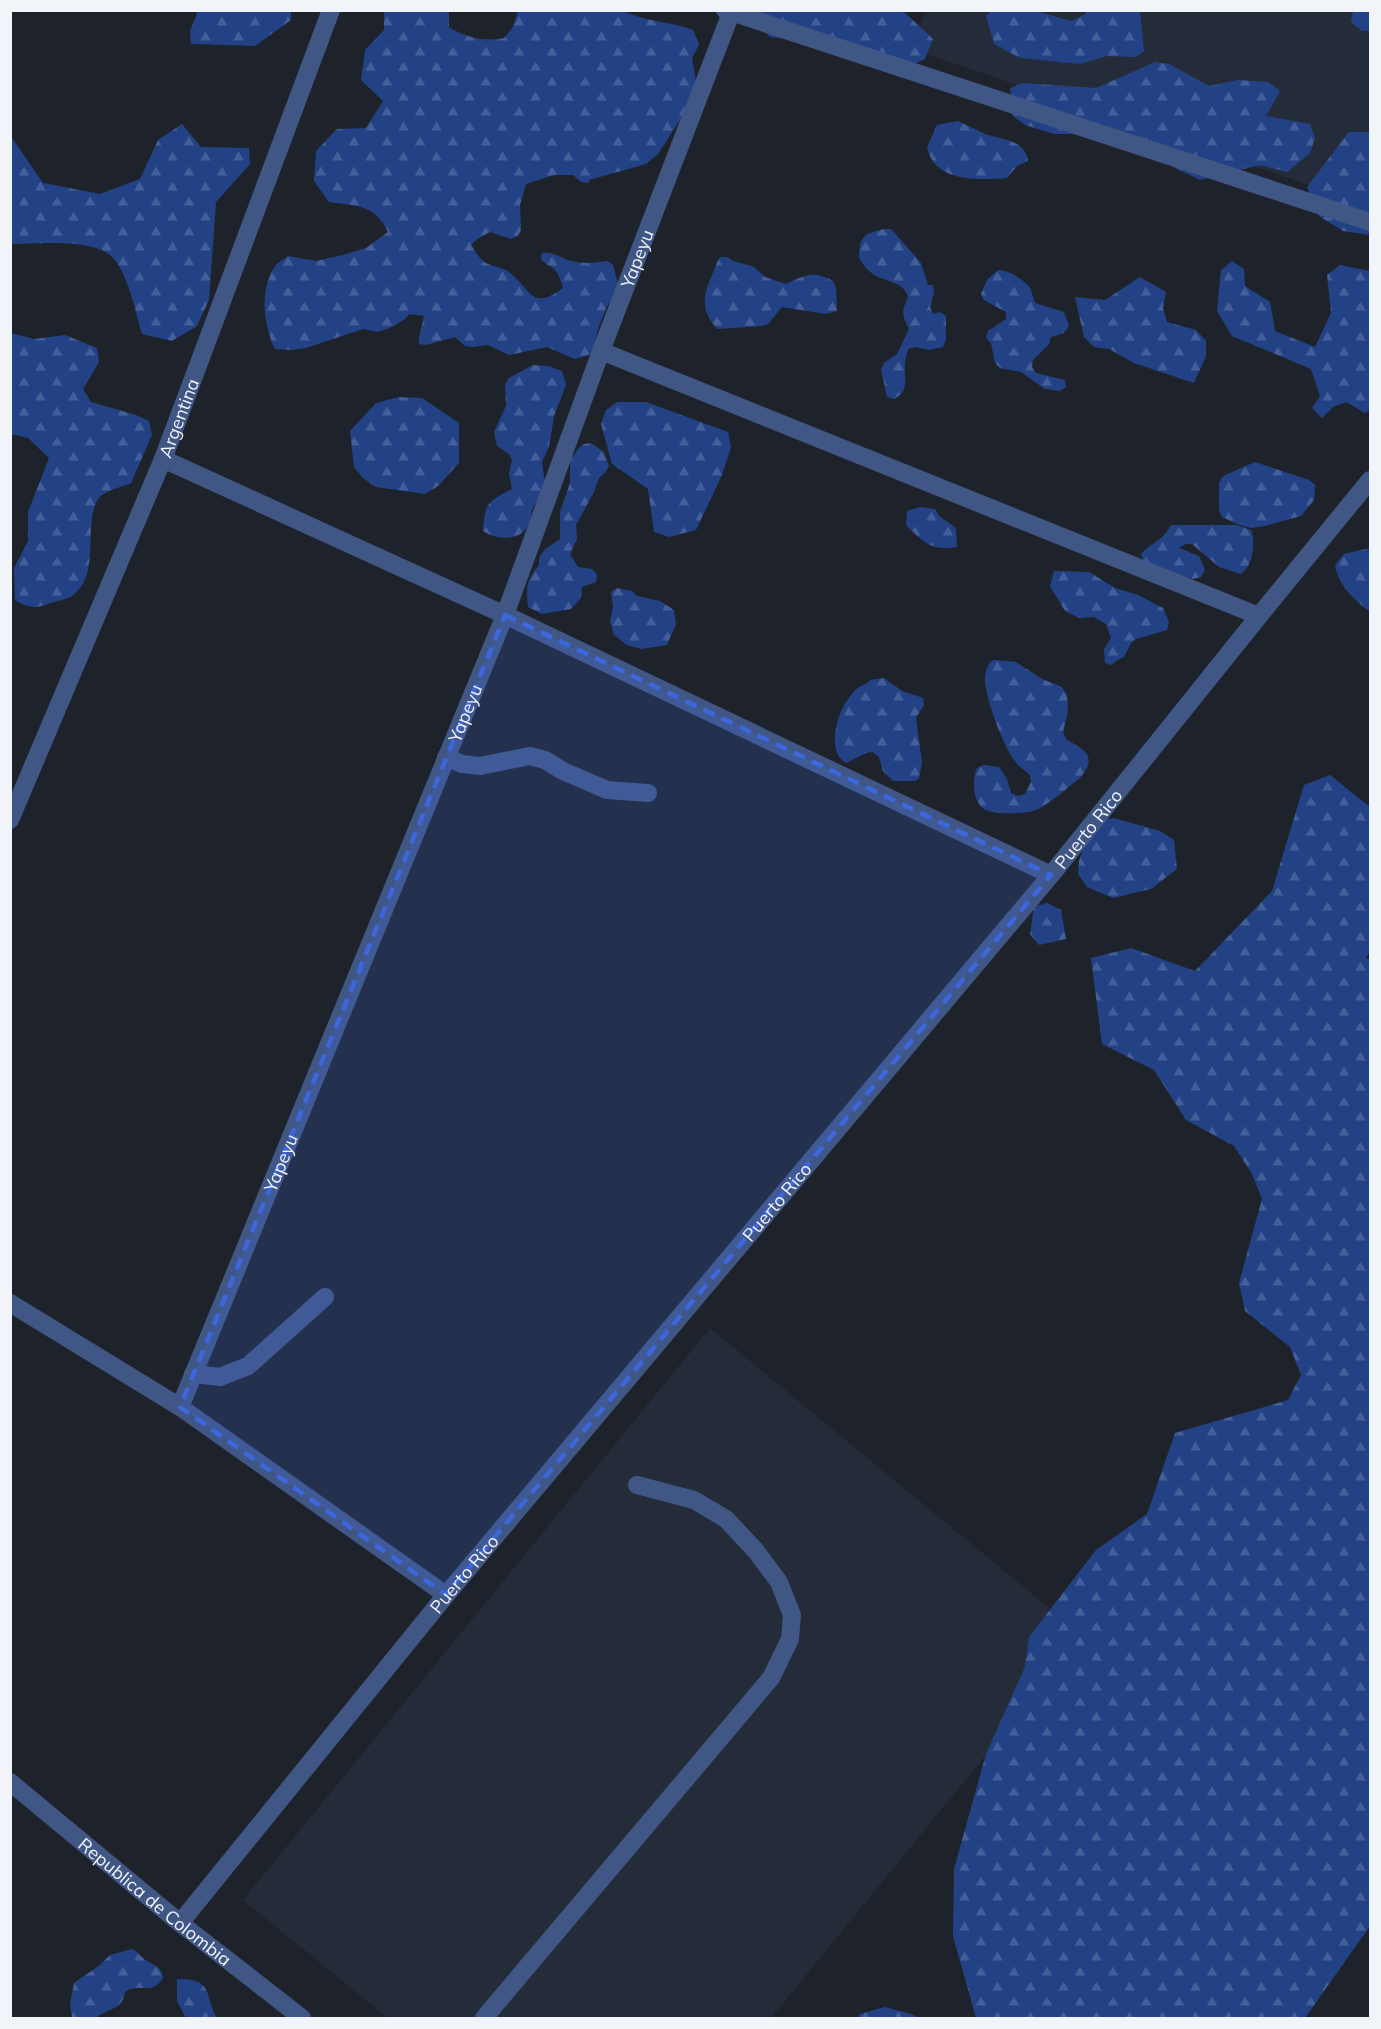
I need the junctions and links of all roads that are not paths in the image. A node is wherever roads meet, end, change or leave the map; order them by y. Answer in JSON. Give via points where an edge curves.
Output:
{"nodes":[{"id":1,"x":331,"y":10,"type":"edge"},
{"id":2,"x":728,"y":12,"type":"edge"},
{"id":3,"x":1371,"y":222,"type":"edge"},
{"id":4,"x":602,"y":351,"type":"junction"},
{"id":5,"x":163,"y":459,"type":"junction"},
{"id":6,"x":1367,"y":493,"type":"edge"},
{"id":7,"x":505,"y":615,"type":"junction"},
{"id":8,"x":1259,"y":616,"type":"junction"},
{"id":9,"x":446,"y":757,"type":"junction"},
{"id":10,"x":648,"y":793,"type":"dead end"},
{"id":11,"x":10,"y":820,"type":"edge"},
{"id":12,"x":1051,"y":874,"type":"junction"},
{"id":13,"x":325,"y":1297,"type":"dead end"},
{"id":14,"x":10,"y":1303,"type":"edge"},
{"id":15,"x":193,"y":1374,"type":"junction"},
{"id":16,"x":180,"y":1407,"type":"junction"},
{"id":17,"x":637,"y":1485,"type":"dead end"},
{"id":18,"x":446,"y":1595,"type":"junction"},
{"id":19,"x":10,"y":1782,"type":"edge"},
{"id":20,"x":180,"y":1923,"type":"junction"},
{"id":21,"x":302,"y":2019,"type":"edge"},
{"id":22,"x":484,"y":2019,"type":"edge"}],
"edges":[{"from":1,"to":5,"type":"street","name":"Argentina"},
{"from":2,"to":3,"type":"street"},
{"from":2,"to":4,"type":"street","name":"Yapeyu"},
{"from":4,"to":7,"type":"street","name":"Yapeyu"},
{"from":4,"to":8,"type":"street"},
{"from":5,"to":7,"type":"street"},
{"from":5,"to":11,"type":"street","name":"Argentina"},
{"from":6,"to":8,"type":"street","name":"Puerto Rico"},
{"from":7,"to":9,"type":"street","name":"Yapeyu"},
{"from":7,"to":12,"type":"street"},
{"from":8,"to":12,"type":"street","name":"Puerto Rico"},
{"from":9,"to":10,"type":"street","via":[[480,766],[530,756],[607,790]]},
{"from":9,"to":15,"type":"street","name":"Yapeyu"},
{"from":12,"to":18,"type":"street","name":"Puerto Rico"},
{"from":13,"to":15,"type":"street","via":[[248,1366],[220,1377]]},
{"from":14,"to":16,"type":"street"},
{"from":15,"to":16,"type":"street","name":"Yapeyu"},
{"from":16,"to":18,"type":"street"},
{"from":17,"to":22,"type":"street","via":[[694,1500],[726,1519],[779,1582],[792,1615],[790,1639],[771,1678]]},
{"from":18,"to":20,"type":"street","name":"Puerto Rico"},
{"from":19,"to":20,"type":"street","name":"Republica de Colombia"},
{"from":20,"to":21,"type":"street","name":"Republica de Colombia"}]}
